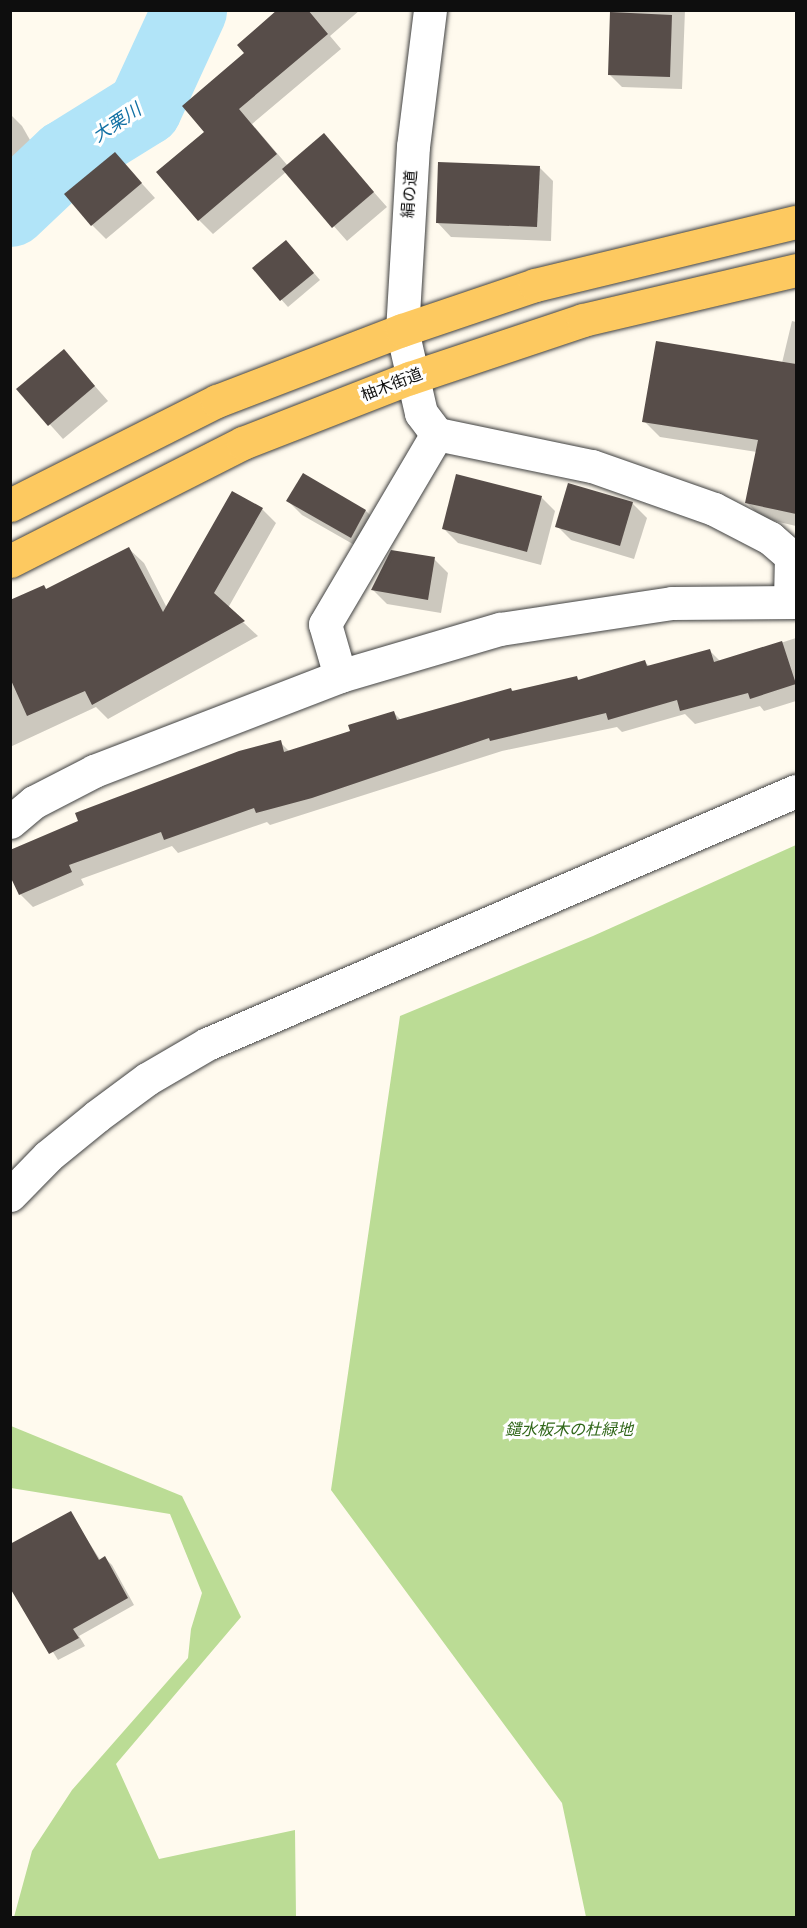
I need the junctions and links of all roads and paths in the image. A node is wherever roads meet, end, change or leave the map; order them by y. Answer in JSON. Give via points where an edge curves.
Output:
{"nodes":[{"id":1,"x":430,"y":10,"type":"edge"},
{"id":2,"x":796,"y":222,"type":"edge"},
{"id":3,"x":796,"y":270,"type":"edge"},
{"id":4,"x":402,"y":330,"type":"junction"},
{"id":5,"x":411,"y":378,"type":"junction"},
{"id":6,"x":437,"y":434,"type":"junction"},
{"id":7,"x":10,"y":505,"type":"edge"},
{"id":8,"x":10,"y":561,"type":"edge"},
{"id":9,"x":793,"y":602,"type":"edge"},
{"id":10,"x":340,"y":676,"type":"junction"},
{"id":11,"x":796,"y":791,"type":"edge"},
{"id":12,"x":10,"y":822,"type":"edge"},
{"id":13,"x":10,"y":1195,"type":"edge"}],
"edges":[{"from":1,"to":4,"type":"street","name":"絹の道","via":[[413,146]]},
{"from":2,"to":4,"type":"main road","via":[[535,285]]},
{"from":3,"to":5,"type":"main road","name":"柚木街道","via":[[583,320]]},
{"from":4,"to":5,"type":"street","name":"絹の道"},
{"from":4,"to":7,"type":"main road","via":[[217,401]]},
{"from":5,"to":6,"type":"street","name":"絹の道","via":[[421,413]]},
{"from":5,"to":8,"type":"main road","name":"柚木街道","via":[[243,443]]},
{"from":6,"to":9,"type":"street","via":[[592,466],[714,509],[770,538],[792,556]]},
{"from":6,"to":10,"type":"street","via":[[325,624]]},
{"from":9,"to":10,"type":"street","via":[[672,603],[581,615],[500,629]]},
{"from":10,"to":12,"type":"street","via":[[94,771],[34,802]]},
{"from":11,"to":13,"type":"street","via":[[207,1044],[147,1079],[97,1116],[48,1156]]}]}
